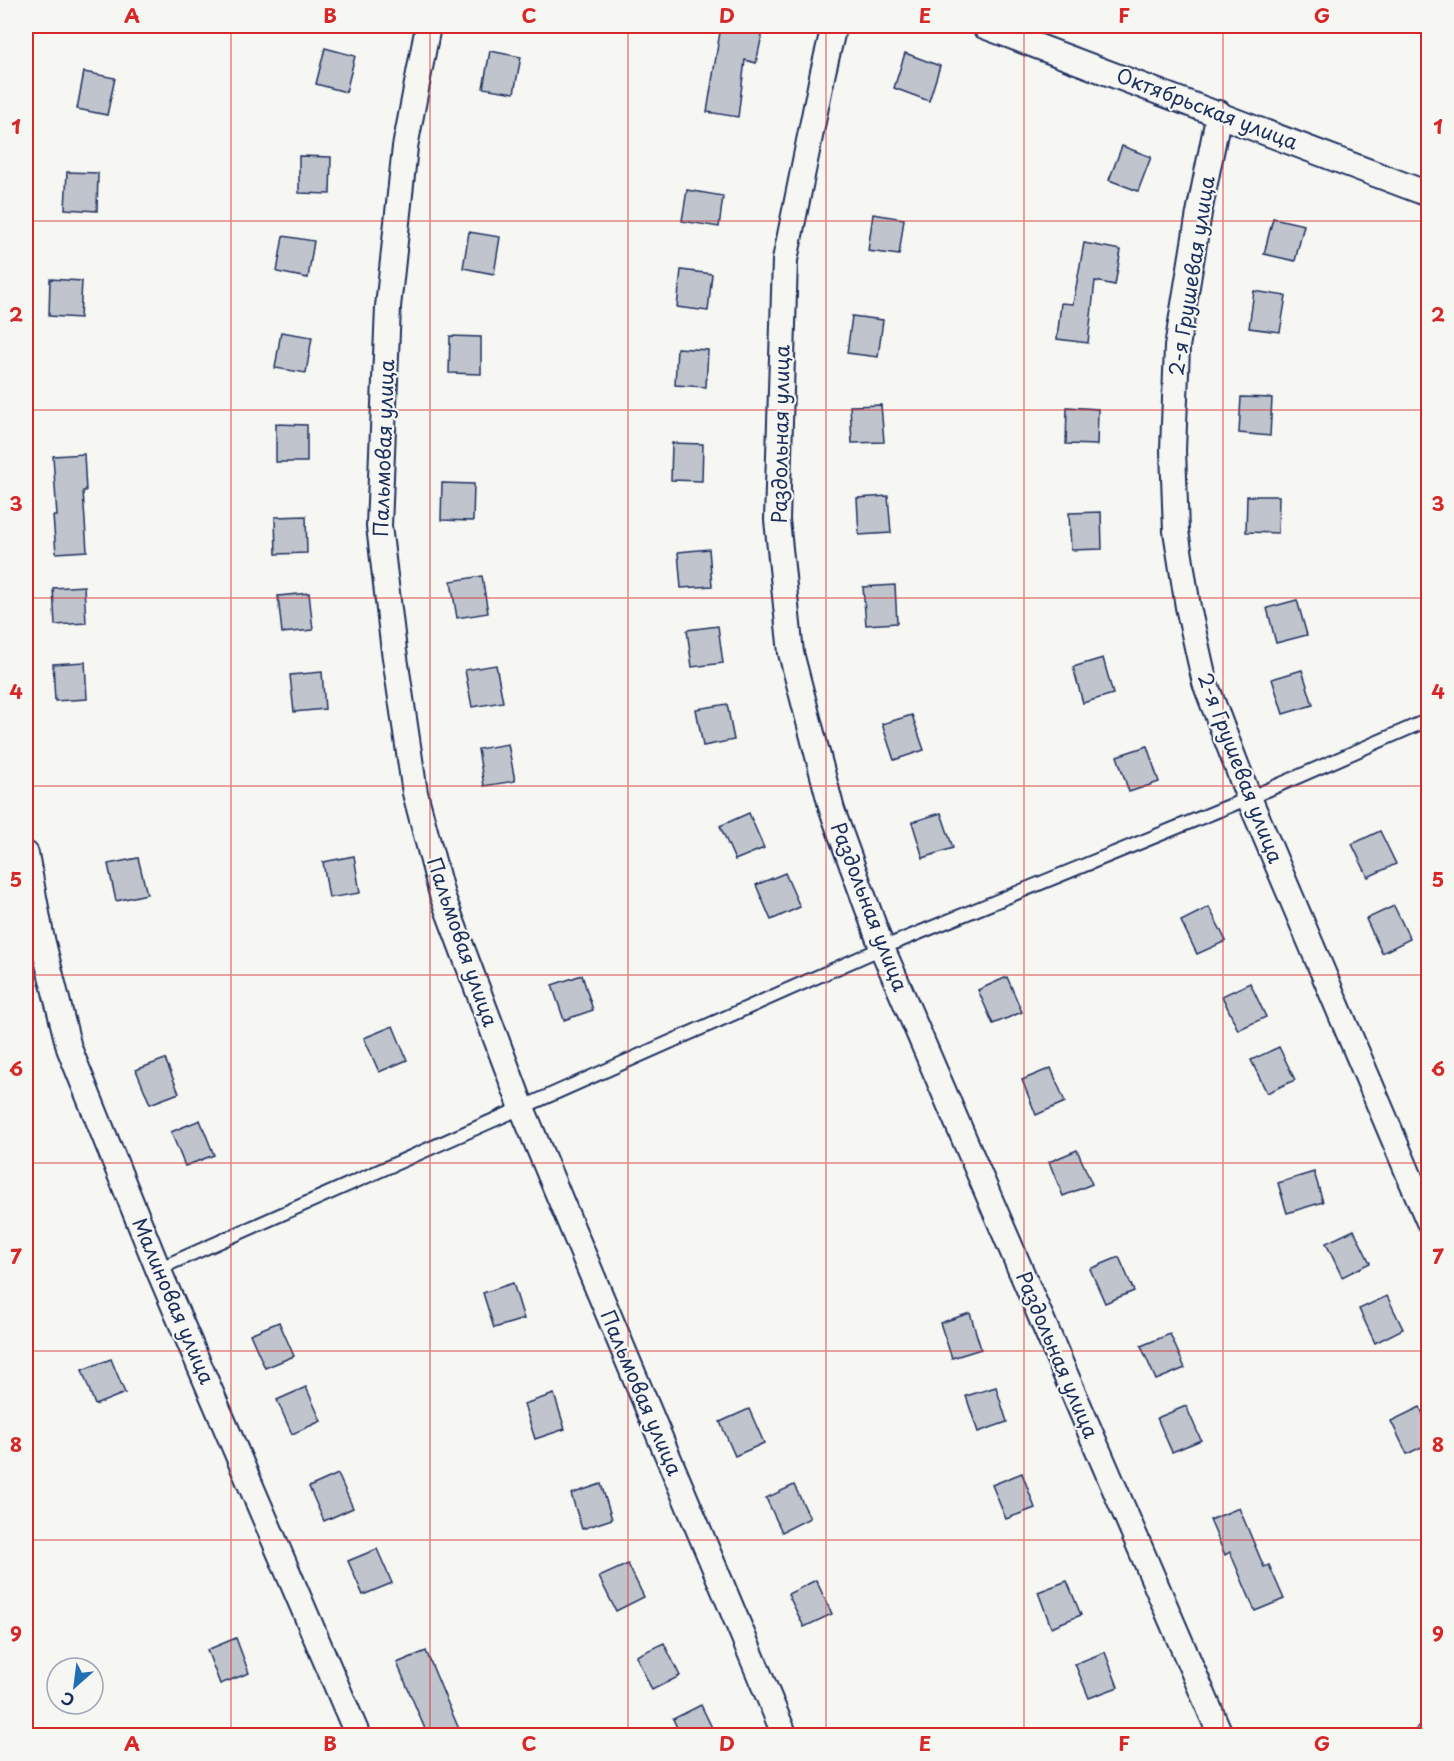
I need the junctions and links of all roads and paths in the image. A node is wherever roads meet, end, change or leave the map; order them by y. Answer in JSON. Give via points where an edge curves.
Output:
{"nodes":[{"id":1,"x":428,"y":26,"type":"edge"},
{"id":2,"x":834,"y":26,"type":"edge"},
{"id":3,"x":984,"y":26,"type":"edge"},
{"id":4,"x":1219,"y":113,"type":"junction"},
{"id":5,"x":1428,"y":194,"type":"edge"},
{"id":6,"x":1428,"y":720,"type":"edge"},
{"id":7,"x":1249,"y":798,"type":"junction"},
{"id":8,"x":26,"y":854,"type":"edge"},
{"id":9,"x":882,"y":948,"type":"junction"},
{"id":10,"x":522,"y":1108,"type":"junction"},
{"id":11,"x":1428,"y":1220,"type":"edge"},
{"id":12,"x":158,"y":1269,"type":"junction"},
{"id":13,"x":358,"y":1736,"type":"edge"},
{"id":14,"x":785,"y":1736,"type":"edge"},
{"id":15,"x":1221,"y":1736,"type":"edge"}],
"edges":[{"from":1,"to":10,"type":"street","name":"Пальмовая улица","via":[[405,147],[388,307],[379,526],[415,793],[442,895]]},
{"from":2,"to":9,"type":"street","name":"Раздольная улица","via":[[785,260],[777,520],[791,653],[832,810]]},
{"from":3,"to":4,"type":"street","name":"Октябрьская улица"},
{"from":4,"to":5,"type":"street","name":"Октябрьская улица"},
{"from":4,"to":7,"type":"street","name":"2-я Грушевая улица","via":[[1177,347],[1173,450],[1176,531],[1205,684]]},
{"from":6,"to":7,"type":"lane"},
{"from":7,"to":9,"type":"lane"},
{"from":7,"to":11,"type":"street","name":"2-я Грушевая улица"},
{"from":8,"to":12,"type":"street","name":"Малиновая улица","via":[[69,1048]]},
{"from":9,"to":10,"type":"lane"},
{"from":9,"to":15,"type":"street","name":"Раздольная улица"},
{"from":10,"to":12,"type":"lane"},
{"from":10,"to":14,"type":"street","name":"Пальмовая улица"},
{"from":12,"to":13,"type":"street","name":"Малиновая улица"}]}
